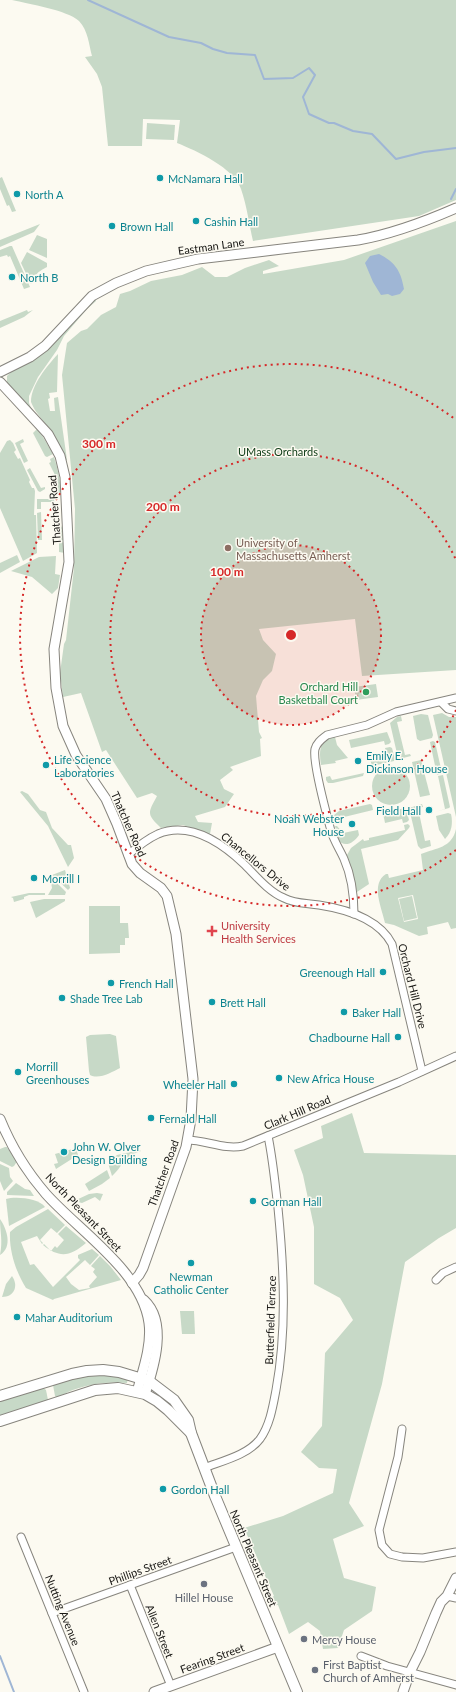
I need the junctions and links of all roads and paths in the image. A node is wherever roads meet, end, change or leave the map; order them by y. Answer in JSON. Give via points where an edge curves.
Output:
{"nodes":[{"id":1,"x":456,"y":208,"type":"edge"},
{"id":2,"x":0,"y":372,"type":"edge"},
{"id":3,"x":0,"y":382,"type":"edge"},
{"id":4,"x":456,"y":698,"type":"edge"},
{"id":5,"x":441,"y":702,"type":"junction"},
{"id":6,"x":456,"y":711,"type":"edge"},
{"id":7,"x":128,"y":854,"type":"junction"},
{"id":8,"x":354,"y":914,"type":"junction"},
{"id":9,"x":456,"y":1056,"type":"edge"},
{"id":10,"x":422,"y":1071,"type":"junction"},
{"id":11,"x":0,"y":1119,"type":"edge"},
{"id":12,"x":268,"y":1136,"type":"junction"},
{"id":13,"x":187,"y":1140,"type":"junction"},
{"id":14,"x":456,"y":1267,"type":"edge"},
{"id":15,"x":436,"y":1280,"type":"dead end"},
{"id":16,"x":132,"y":1283,"type":"junction"},
{"id":17,"x":145,"y":1380,"type":"junction"},
{"id":18,"x":141,"y":1393,"type":"junction"},
{"id":19,"x":0,"y":1396,"type":"edge"},
{"id":20,"x":0,"y":1421,"type":"edge"},
{"id":21,"x":402,"y":1429,"type":"dead end"},
{"id":22,"x":191,"y":1433,"type":"junction"},
{"id":23,"x":204,"y":1468,"type":"junction"},
{"id":24,"x":21,"y":1537,"type":"dead end"},
{"id":25,"x":236,"y":1547,"type":"junction"},
{"id":26,"x":456,"y":1552,"type":"edge"},
{"id":27,"x":456,"y":1578,"type":"edge"},
{"id":28,"x":130,"y":1585,"type":"junction"},
{"id":29,"x":452,"y":1597,"type":"edge"},
{"id":30,"x":52,"y":1613,"type":"junction"},
{"id":31,"x":278,"y":1647,"type":"junction"},
{"id":32,"x":361,"y":1656,"type":"dead end"},
{"id":33,"x":410,"y":1672,"type":"junction"},
{"id":34,"x":456,"y":1685,"type":"edge"},
{"id":35,"x":171,"y":1686,"type":"junction"},
{"id":36,"x":84,"y":1692,"type":"edge"},
{"id":37,"x":154,"y":1692,"type":"edge"},
{"id":38,"x":297,"y":1692,"type":"edge"},
{"id":39,"x":403,"y":1692,"type":"edge"}],
"edges":[{"from":1,"to":2,"type":"street","name":"Eastman Lane","via":[[378,236],[198,259],[146,271],[92,296],[45,346],[30,357]]},
{"from":3,"to":7,"type":"street","name":"Thatcher Road","via":[[45,430],[58,452],[64,470],[69,555],[54,649],[59,708],[70,745],[106,799]]},
{"from":4,"to":5,"type":"street"},
{"from":5,"to":6,"type":"street","via":[[448,709]]},
{"from":5,"to":8,"type":"street","via":[[396,712],[367,725],[327,735],[316,747],[315,761],[331,831],[352,884]]},
{"from":7,"to":8,"type":"street","name":"Chancellors Drive","via":[[158,834],[175,830],[191,832],[221,844],[280,896],[295,902],[326,906]]},
{"from":7,"to":13,"type":"street","name":"Thatcher Road","via":[[132,864],[166,893],[174,923],[193,1079]]},
{"from":8,"to":10,"type":"street","name":"Orchard Hill Drive","via":[[378,926],[389,937]]},
{"from":9,"to":10,"type":"street","name":"Clark Hill Road"},
{"from":10,"to":12,"type":"street","name":"Clark Hill Road"},
{"from":11,"to":16,"type":"street","name":"North Pleasant Street","via":[[19,1155],[42,1189],[102,1248]]},
{"from":12,"to":13,"type":"street","name":"Clark Hill Road","via":[[237,1147]]},
{"from":12,"to":23,"type":"street","name":"Butterfield Terrace","via":[[283,1252],[284,1294],[281,1357],[273,1406],[266,1428],[256,1443],[242,1453]]},
{"from":13,"to":16,"type":"street","name":"Thatcher Road","via":[[143,1268]]},
{"from":14,"to":15,"type":"street","via":[[443,1273]]},
{"from":16,"to":17,"type":"street","name":"North Pleasant Street","via":[[153,1310],[157,1327],[157,1341]]},
{"from":17,"to":18,"type":"street","name":"North Pleasant Street"},
{"from":17,"to":19,"type":"main road","via":[[112,1371],[88,1371]]},
{"from":17,"to":22,"type":"main road","name":"North Pleasant Street","via":[[162,1389],[177,1403],[188,1420]]},
{"from":18,"to":20,"type":"main road","via":[[118,1388],[95,1390]]},
{"from":18,"to":22,"type":"main road","name":"North Pleasant Street","via":[[168,1410]]},
{"from":21,"to":26,"type":"street","via":[[398,1457],[379,1530],[382,1544],[390,1554],[402,1557],[423,1558]]},
{"from":22,"to":23,"type":"main road","name":"North Pleasant Street"},
{"from":23,"to":25,"type":"main road","name":"North Pleasant Street"},
{"from":24,"to":30,"type":"street","name":"Nutting Avenue"},
{"from":25,"to":28,"type":"street","name":"Phillips Street"},
{"from":25,"to":31,"type":"main road","name":"North Pleasant Street"},
{"from":27,"to":29,"type":"street"},
{"from":28,"to":30,"type":"street","name":"Phillips Street"},
{"from":28,"to":35,"type":"street","name":"Allen Street"},
{"from":29,"to":33,"type":"street","via":[[432,1625]]},
{"from":30,"to":36,"type":"street","name":"Nutting Avenue"},
{"from":31,"to":35,"type":"street","name":"Fearing Street"},
{"from":31,"to":38,"type":"main road","name":"North Pleasant Street"},
{"from":32,"to":33,"type":"street"},
{"from":33,"to":34,"type":"street"},
{"from":33,"to":39,"type":"street"},
{"from":35,"to":37,"type":"street","name":"Fearing Street"}]}
